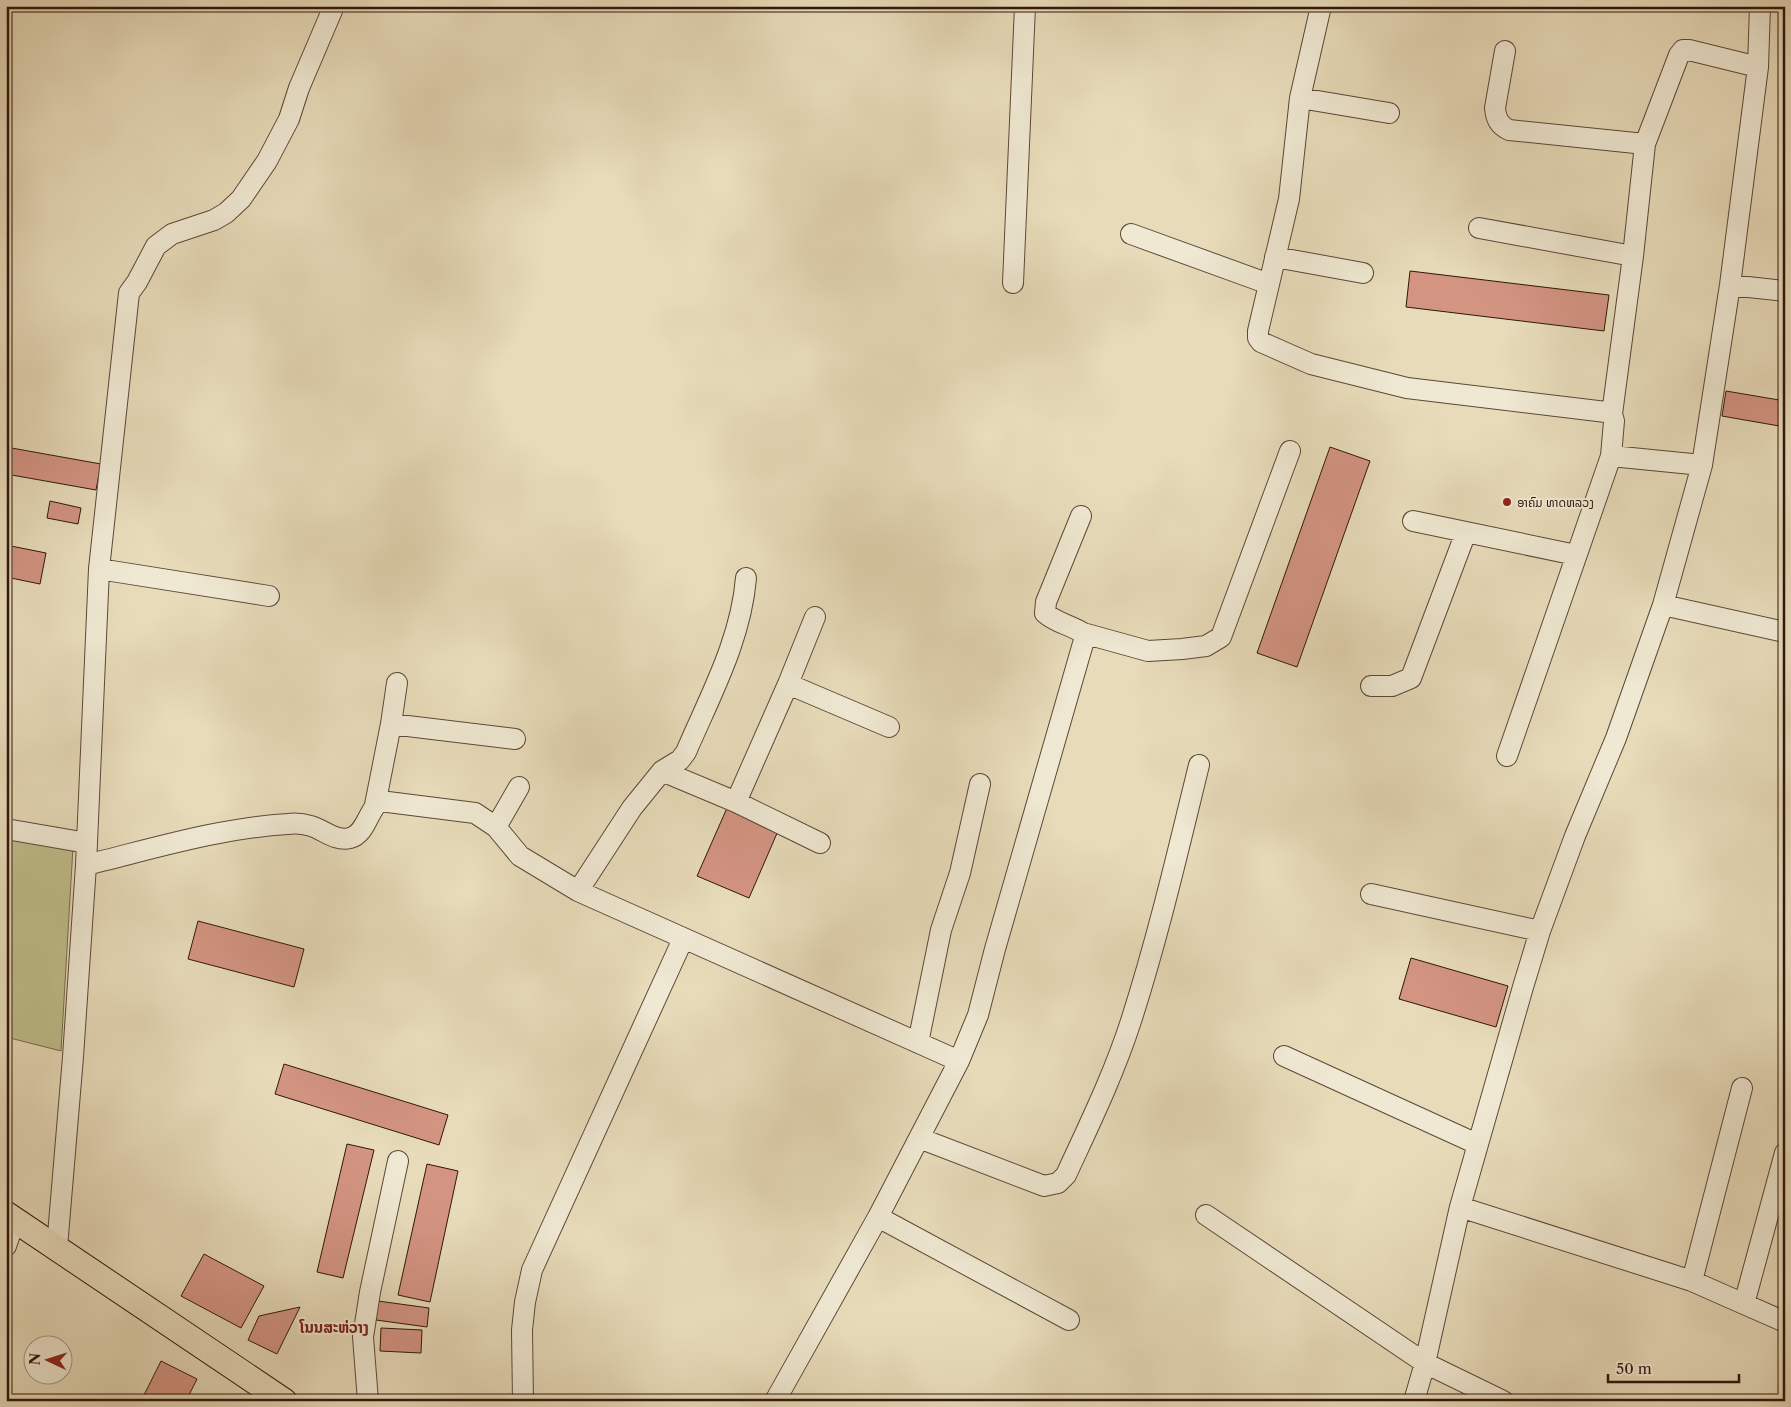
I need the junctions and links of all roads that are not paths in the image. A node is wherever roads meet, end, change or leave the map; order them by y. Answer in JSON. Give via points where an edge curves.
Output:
{"nodes":[{"id":1,"x":334,"y":6,"type":"edge"},
{"id":2,"x":1025,"y":6,"type":"edge"},
{"id":3,"x":1321,"y":6,"type":"edge"},
{"id":4,"x":1760,"y":6,"type":"edge"},
{"id":5,"x":1505,"y":51,"type":"dead end"},
{"id":6,"x":1758,"y":68,"type":"junction"},
{"id":7,"x":1300,"y":98,"type":"junction"},
{"id":8,"x":1389,"y":113,"type":"dead end"},
{"id":9,"x":1645,"y":144,"type":"junction"},
{"id":10,"x":1479,"y":228,"type":"dead end"},
{"id":11,"x":1131,"y":234,"type":"dead end"},
{"id":12,"x":1633,"y":256,"type":"junction"},
{"id":13,"x":1275,"y":257,"type":"junction"},
{"id":14,"x":1363,"y":273,"type":"dead end"},
{"id":15,"x":1013,"y":283,"type":"dead end"},
{"id":16,"x":1269,"y":284,"type":"junction"},
{"id":17,"x":1730,"y":285,"type":"junction"},
{"id":18,"x":1785,"y":292,"type":"edge"},
{"id":19,"x":1612,"y":414,"type":"junction"},
{"id":20,"x":1290,"y":451,"type":"dead end"},
{"id":21,"x":1610,"y":456,"type":"junction"},
{"id":22,"x":1702,"y":465,"type":"junction"},
{"id":23,"x":1081,"y":516,"type":"dead end"},
{"id":24,"x":1413,"y":521,"type":"dead end"},
{"id":25,"x":1466,"y":532,"type":"junction"},
{"id":26,"x":1576,"y":555,"type":"junction"},
{"id":27,"x":99,"y":569,"type":"junction"},
{"id":28,"x":746,"y":578,"type":"dead end"},
{"id":29,"x":269,"y":596,"type":"dead end"},
{"id":30,"x":1663,"y":605,"type":"junction"},
{"id":31,"x":816,"y":617,"type":"dead end"},
{"id":32,"x":1785,"y":632,"type":"edge"},
{"id":33,"x":1083,"y":633,"type":"junction"},
{"id":34,"x":397,"y":683,"type":"dead end"},
{"id":35,"x":788,"y":684,"type":"junction"},
{"id":36,"x":1371,"y":686,"type":"dead end"},
{"id":37,"x":390,"y":724,"type":"junction"},
{"id":38,"x":889,"y":727,"type":"dead end"},
{"id":39,"x":514,"y":739,"type":"dead end"},
{"id":40,"x":1506,"y":756,"type":"dead end"},
{"id":41,"x":1199,"y":765,"type":"dead end"},
{"id":42,"x":662,"y":771,"type":"junction"},
{"id":43,"x":980,"y":784,"type":"dead end"},
{"id":44,"x":519,"y":787,"type":"dead end"},
{"id":45,"x":736,"y":802,"type":"junction"},
{"id":46,"x":375,"y":805,"type":"junction"},
{"id":47,"x":496,"y":827,"type":"junction"},
{"id":48,"x":6,"y":830,"type":"edge"},
{"id":49,"x":86,"y":843,"type":"junction"},
{"id":50,"x":820,"y":843,"type":"dead end"},
{"id":51,"x":86,"y":865,"type":"junction"},
{"id":52,"x":578,"y":891,"type":"junction"},
{"id":53,"x":1371,"y":894,"type":"dead end"},
{"id":54,"x":1540,"y":931,"type":"junction"},
{"id":55,"x":683,"y":939,"type":"junction"},
{"id":56,"x":918,"y":1042,"type":"junction"},
{"id":57,"x":1284,"y":1056,"type":"dead end"},
{"id":58,"x":959,"y":1060,"type":"junction"},
{"id":59,"x":1742,"y":1088,"type":"dead end"},
{"id":60,"x":919,"y":1138,"type":"junction"},
{"id":61,"x":1477,"y":1144,"type":"junction"},
{"id":62,"x":1785,"y":1153,"type":"edge"},
{"id":63,"x":398,"y":1161,"type":"dead end"},
{"id":64,"x":1460,"y":1206,"type":"junction"},
{"id":65,"x":1206,"y":1215,"type":"dead end"},
{"id":66,"x":11,"y":1217,"type":"edge"},
{"id":67,"x":878,"y":1217,"type":"junction"},
{"id":68,"x":6,"y":1246,"type":"edge"},
{"id":69,"x":56,"y":1247,"type":"junction"},
{"id":70,"x":1692,"y":1281,"type":"junction"},
{"id":71,"x":1744,"y":1304,"type":"junction"},
{"id":72,"x":1069,"y":1320,"type":"dead end"},
{"id":73,"x":1785,"y":1322,"type":"edge"},
{"id":74,"x":1425,"y":1363,"type":"junction"},
{"id":75,"x":278,"y":1399,"type":"edge"},
{"id":76,"x":368,"y":1401,"type":"edge"},
{"id":77,"x":523,"y":1401,"type":"edge"},
{"id":78,"x":775,"y":1401,"type":"edge"},
{"id":79,"x":1414,"y":1401,"type":"edge"},
{"id":80,"x":1503,"y":1401,"type":"edge"}],
"edges":[{"from":1,"to":27,"type":"street","via":[[289,118],[267,161],[241,199],[214,220],[172,234],[156,246],[129,293]]},
{"from":2,"to":15,"type":"street"},
{"from":3,"to":7,"type":"street"},
{"from":4,"to":6,"type":"street"},
{"from":5,"to":9,"type":"street","via":[[1496,108],[1496,117],[1502,126],[1509,130]]},
{"from":6,"to":9,"type":"street","via":[[1683,50]]},
{"from":6,"to":17,"type":"street"},
{"from":7,"to":8,"type":"street"},
{"from":7,"to":13,"type":"street","via":[[1289,199]]},
{"from":9,"to":12,"type":"street"},
{"from":10,"to":12,"type":"street"},
{"from":11,"to":16,"type":"street"},
{"from":12,"to":19,"type":"street"},
{"from":13,"to":14,"type":"street"},
{"from":13,"to":16,"type":"street"},
{"from":16,"to":19,"type":"street","via":[[1258,338],[1310,364],[1407,388]]},
{"from":17,"to":18,"type":"street"},
{"from":17,"to":22,"type":"street"},
{"from":19,"to":21,"type":"street"},
{"from":20,"to":33,"type":"street","via":[[1221,637],[1206,646],[1148,651]]},
{"from":21,"to":22,"type":"street"},
{"from":21,"to":26,"type":"street"},
{"from":22,"to":30,"type":"street"},
{"from":23,"to":33,"type":"street","via":[[1046,602],[1045,613]]},
{"from":24,"to":25,"type":"street"},
{"from":25,"to":26,"type":"street"},
{"from":25,"to":36,"type":"street","via":[[1411,678],[1392,686]]},
{"from":26,"to":40,"type":"street"},
{"from":27,"to":29,"type":"street"},
{"from":27,"to":49,"type":"street"},
{"from":28,"to":42,"type":"street","via":[[738,630],[686,752],[680,760]]},
{"from":30,"to":32,"type":"street"},
{"from":30,"to":54,"type":"street","via":[[1616,738]]},
{"from":31,"to":35,"type":"street"},
{"from":33,"to":58,"type":"street","via":[[1084,640],[978,1015]]},
{"from":34,"to":37,"type":"street"},
{"from":35,"to":38,"type":"street"},
{"from":35,"to":45,"type":"street"},
{"from":37,"to":39,"type":"street"},
{"from":37,"to":46,"type":"street"},
{"from":41,"to":60,"type":"street","via":[[1168,894],[1131,1023],[1066,1175],[1058,1183],[1044,1186]]},
{"from":42,"to":45,"type":"street"},
{"from":42,"to":52,"type":"street","via":[[632,808]]},
{"from":43,"to":56,"type":"street","via":[[960,873],[941,930]]},
{"from":44,"to":47,"type":"street"},
{"from":45,"to":50,"type":"street"},
{"from":46,"to":47,"type":"street","via":[[380,801],[475,813]]},
{"from":46,"to":51,"type":"street","via":[[361,830],[348,839],[301,824],[242,828]]},
{"from":47,"to":52,"type":"street","via":[[520,856]]},
{"from":48,"to":49,"type":"street"},
{"from":49,"to":51,"type":"street"},
{"from":51,"to":69,"type":"street"},
{"from":52,"to":55,"type":"street"},
{"from":53,"to":54,"type":"street"},
{"from":54,"to":61,"type":"street"},
{"from":55,"to":56,"type":"street"},
{"from":55,"to":77,"type":"street","via":[[532,1270],[522,1330]]},
{"from":56,"to":58,"type":"street"},
{"from":57,"to":61,"type":"street"},
{"from":58,"to":60,"type":"street"},
{"from":59,"to":70,"type":"street"},
{"from":60,"to":67,"type":"street"},
{"from":61,"to":64,"type":"street"},
{"from":62,"to":71,"type":"street"},
{"from":63,"to":76,"type":"street","via":[[363,1337]]},
{"from":64,"to":70,"type":"street"},
{"from":64,"to":74,"type":"street"},
{"from":65,"to":74,"type":"street"},
{"from":66,"to":68,"type":"street"},
{"from":66,"to":69,"type":"main road"},
{"from":67,"to":72,"type":"street"},
{"from":67,"to":78,"type":"street"},
{"from":69,"to":75,"type":"main road"},
{"from":70,"to":71,"type":"street"},
{"from":71,"to":73,"type":"street"},
{"from":74,"to":79,"type":"street"},
{"from":74,"to":80,"type":"street"}]}
